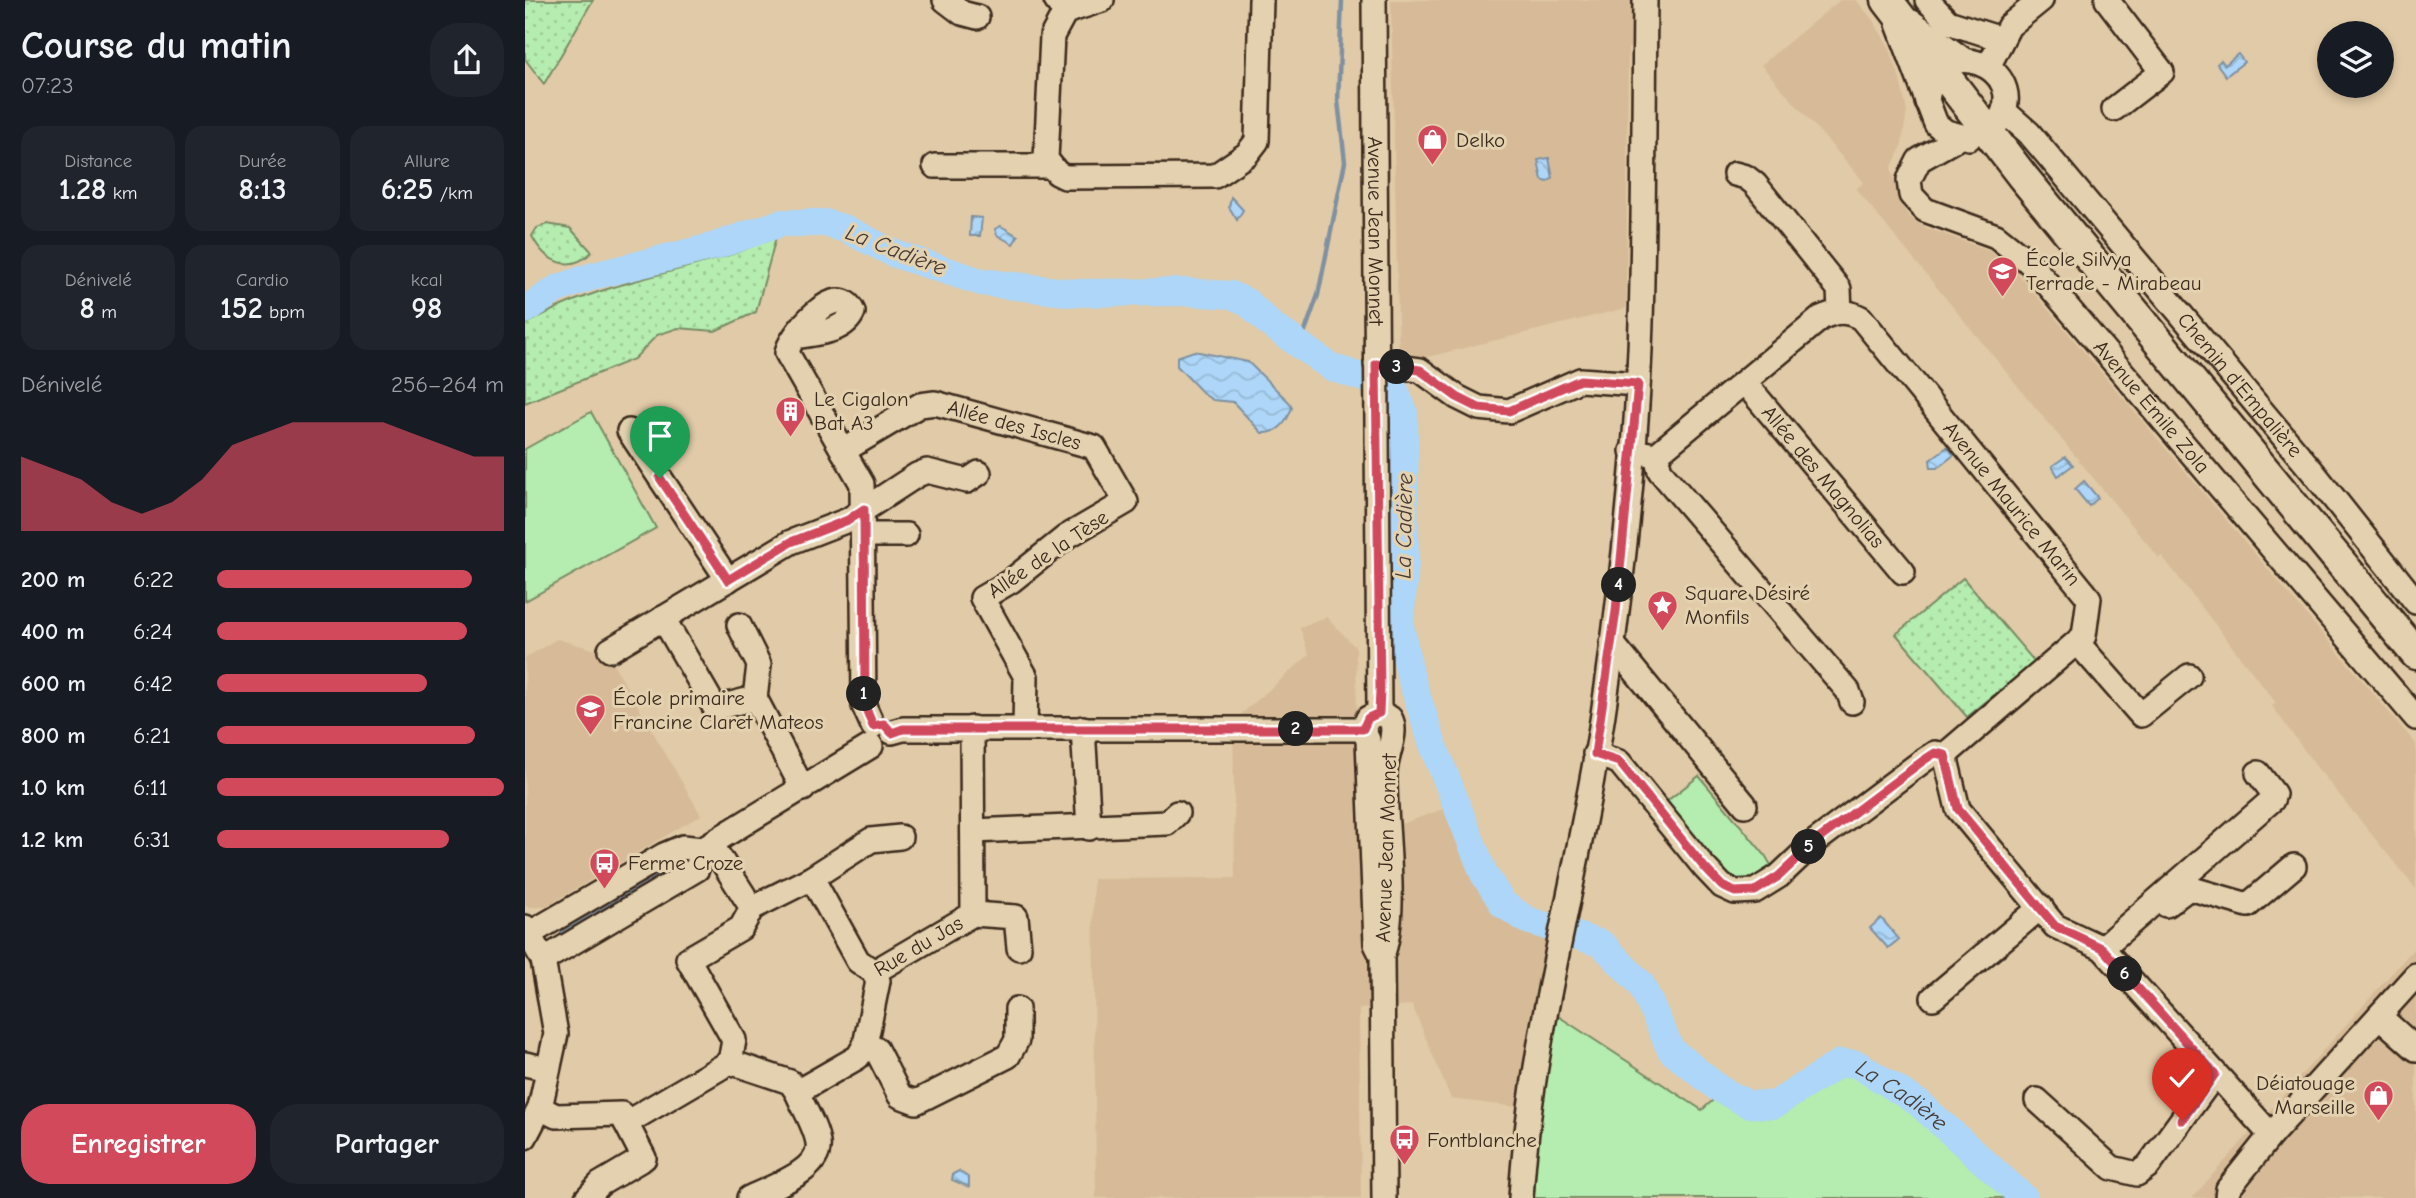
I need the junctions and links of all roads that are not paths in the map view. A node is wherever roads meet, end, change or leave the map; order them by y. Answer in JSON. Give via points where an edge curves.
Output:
{"nodes":[{"id":1,"x":945,"y":0,"type":"edge"},
{"id":2,"x":1102,"y":0,"type":"edge"},
{"id":3,"x":1261,"y":0,"type":"edge"},
{"id":4,"x":1374,"y":0,"type":"edge"},
{"id":5,"x":1645,"y":0,"type":"edge"},
{"id":6,"x":1927,"y":0,"type":"edge"},
{"id":7,"x":2041,"y":0,"type":"edge"},
{"id":8,"x":2106,"y":0,"type":"edge"},
{"id":9,"x":1890,"y":4,"type":"edge"},
{"id":10,"x":1061,"y":6,"type":"edge"},
{"id":11,"x":977,"y":17,"type":"dead end"},
{"id":12,"x":2001,"y":39,"type":"junction"},
{"id":13,"x":1952,"y":65,"type":"junction"},
{"id":14,"x":1989,"y":67,"type":"junction"},
{"id":15,"x":1928,"y":107,"type":"junction"},
{"id":16,"x":2114,"y":109,"type":"dead end"},
{"id":17,"x":1996,"y":122,"type":"junction"},
{"id":18,"x":1958,"y":138,"type":"junction"},
{"id":19,"x":1919,"y":160,"type":"junction"},
{"id":20,"x":935,"y":166,"type":"dead end"},
{"id":21,"x":1049,"y":166,"type":"junction"},
{"id":22,"x":1735,"y":174,"type":"dead end"},
{"id":23,"x":1840,"y":312,"type":"junction"},
{"id":24,"x":796,"y":337,"type":"dead end"},
{"id":25,"x":1376,"y":377,"type":"junction"},
{"id":26,"x":1745,"y":383,"type":"junction"},
{"id":27,"x":1638,"y":384,"type":"junction"},
{"id":28,"x":629,"y":430,"type":"dead end"},
{"id":29,"x":843,"y":451,"type":"junction"},
{"id":30,"x":1632,"y":451,"type":"junction"},
{"id":31,"x":1656,"y":455,"type":"junction"},
{"id":32,"x":979,"y":473,"type":"dead end"},
{"id":33,"x":1126,"y":502,"type":"joint"},
{"id":34,"x":864,"y":509,"type":"junction"},
{"id":35,"x":864,"y":535,"type":"junction"},
{"id":36,"x":905,"y":535,"type":"dead end"},
{"id":37,"x":1903,"y":572,"type":"dead end"},
{"id":38,"x":728,"y":580,"type":"junction"},
{"id":39,"x":2416,"y":602,"type":"edge"},
{"id":40,"x":663,"y":618,"type":"junction"},
{"id":41,"x":739,"y":625,"type":"dead end"},
{"id":42,"x":2077,"y":642,"type":"junction"},
{"id":43,"x":1612,"y":643,"type":"junction"},
{"id":44,"x":610,"y":650,"type":"dead end"},
{"id":45,"x":2416,"y":653,"type":"edge"},
{"id":46,"x":2189,"y":676,"type":"dead end"},
{"id":47,"x":755,"y":698,"type":"junction"},
{"id":48,"x":1852,"y":702,"type":"dead end"},
{"id":49,"x":2416,"y":718,"type":"edge"},
{"id":50,"x":972,"y":728,"type":"junction"},
{"id":51,"x":1025,"y":728,"type":"junction"},
{"id":52,"x":1083,"y":728,"type":"junction"},
{"id":53,"x":1375,"y":730,"type":"junction"},
{"id":54,"x":879,"y":735,"type":"junction"},
{"id":55,"x":1595,"y":754,"type":"junction"},
{"id":56,"x":1945,"y":755,"type":"junction"},
{"id":57,"x":2258,"y":773,"type":"dead end"},
{"id":58,"x":803,"y":789,"type":"junction"},
{"id":59,"x":1745,"y":805,"type":"dead end"},
{"id":60,"x":1177,"y":813,"type":"dead end"},
{"id":61,"x":1089,"y":828,"type":"junction"},
{"id":62,"x":973,"y":831,"type":"junction"},
{"id":63,"x":900,"y":837,"type":"dead end"},
{"id":64,"x":706,"y":847,"type":"junction"},
{"id":65,"x":2294,"y":866,"type":"dead end"},
{"id":66,"x":812,"y":878,"type":"junction"},
{"id":67,"x":2041,"y":907,"type":"junction"},
{"id":68,"x":752,"y":908,"type":"junction"},
{"id":69,"x":973,"y":914,"type":"junction"},
{"id":70,"x":527,"y":930,"type":"edge"},
{"id":71,"x":1019,"y":948,"type":"dead end"},
{"id":72,"x":2105,"y":951,"type":"junction"},
{"id":73,"x":543,"y":960,"type":"junction"},
{"id":74,"x":874,"y":972,"type":"junction"},
{"id":75,"x":2416,"y":975,"type":"edge"},
{"id":76,"x":1933,"y":998,"type":"dead end"},
{"id":77,"x":1017,"y":1009,"type":"dead end"},
{"id":78,"x":2379,"y":1016,"type":"junction"},
{"id":79,"x":865,"y":1045,"type":"junction"},
{"id":80,"x":2416,"y":1049,"type":"edge"},
{"id":81,"x":730,"y":1062,"type":"junction"},
{"id":82,"x":525,"y":1064,"type":"edge"},
{"id":83,"x":548,"y":1069,"type":"junction"},
{"id":84,"x":2215,"y":1074,"type":"junction"},
{"id":85,"x":797,"y":1092,"type":"junction"},
{"id":86,"x":2036,"y":1100,"type":"dead end"},
{"id":87,"x":540,"y":1108,"type":"junction"},
{"id":88,"x":626,"y":1123,"type":"junction"},
{"id":89,"x":2271,"y":1135,"type":"junction"},
{"id":90,"x":525,"y":1137,"type":"edge"},
{"id":91,"x":587,"y":1198,"type":"edge"},
{"id":92,"x":749,"y":1198,"type":"edge"},
{"id":93,"x":1384,"y":1198,"type":"edge"},
{"id":94,"x":1521,"y":1198,"type":"edge"},
{"id":95,"x":2227,"y":1198,"type":"edge"}],
"edges":[{"from":1,"to":11,"type":"street","via":[[962,13]]},
{"from":2,"to":10,"type":"street"},
{"from":3,"to":21,"type":"street","via":[[1257,141],[1248,154],[1223,173],[1207,177],[1065,177]]},
{"from":4,"to":25,"type":"street","name":"Avenue Jean Monnet"},
{"from":5,"to":27,"type":"street"},
{"from":6,"to":12,"type":"street","via":[[1948,22]]},
{"from":7,"to":12,"type":"street","via":[[2009,26]]},
{"from":8,"to":16,"type":"street","via":[[2162,72]]},
{"from":9,"to":13,"type":"main road"},
{"from":9,"to":15,"type":"street"},
{"from":10,"to":21,"type":"street","via":[[1052,36]]},
{"from":12,"to":14,"type":"street"},
{"from":13,"to":14,"type":"street"},
{"from":13,"to":15,"type":"street","name":"Avenue Émile Zola","via":[[1928,90]]},
{"from":13,"to":17,"type":"main road"},
{"from":14,"to":17,"type":"street","via":[[2003,86]]},
{"from":15,"to":18,"type":"street","via":[[1936,124]]},
{"from":15,"to":19,"type":"street","name":"Avenue Émile Zola"},
{"from":17,"to":18,"type":"street","via":[[1968,138]]},
{"from":17,"to":39,"type":"street","name":"Chemin d'Empalière","via":[[2029,134]]},
{"from":17,"to":45,"type":"main road"},
{"from":18,"to":19,"type":"street"},
{"from":19,"to":49,"type":"street","name":"Avenue Émile Zola","via":[[1909,180],[1911,195],[1925,210],[1996,236],[2029,262]]},
{"from":20,"to":21,"type":"street"},
{"from":22,"to":23,"type":"street","via":[[1755,184],[1839,289]]},
{"from":23,"to":26,"type":"street","via":[[1821,318]]},
{"from":23,"to":42,"type":"street","name":"Avenue Maurice Marin","via":[[1861,318],[2089,598],[2084,636]]},
{"from":24,"to":29,"type":"street","via":[[787,353]]},
{"from":25,"to":27,"type":"street","via":[[1420,370],[1479,408],[1509,411],[1580,380]]},
{"from":25,"to":53,"type":"street","name":"Avenue Jean Monnet"},
{"from":26,"to":31,"type":"street"},
{"from":26,"to":37,"type":"street","name":"Allée des Magnolias"},
{"from":27,"to":30,"type":"street"},
{"from":28,"to":38,"type":"street"},
{"from":29,"to":33,"type":"street","name":"Allée des Iscles","via":[[920,405],[935,403],[1094,447]]},
{"from":29,"to":34,"type":"street","via":[[862,484]]},
{"from":30,"to":31,"type":"street"},
{"from":30,"to":43,"type":"street"},
{"from":31,"to":48,"type":"street","via":[[1660,471],[1848,691]]},
{"from":32,"to":34,"type":"street","via":[[967,481],[927,471]]},
{"from":33,"to":51,"type":"street","name":"Allée de la Tèse","via":[[1066,537],[982,598],[1026,677]]},
{"from":34,"to":35,"type":"street"},
{"from":34,"to":38,"type":"street","via":[[791,542]]},
{"from":35,"to":36,"type":"street"},
{"from":35,"to":54,"type":"street","via":[[865,706]]},
{"from":38,"to":40,"type":"street"},
{"from":40,"to":44,"type":"street"},
{"from":40,"to":47,"type":"street","via":[[715,708]]},
{"from":41,"to":47,"type":"street","via":[[759,665]]},
{"from":42,"to":46,"type":"street","via":[[2141,715]]},
{"from":42,"to":56,"type":"street"},
{"from":43,"to":55,"type":"street"},
{"from":43,"to":59,"type":"street"},
{"from":47,"to":58,"type":"street"},
{"from":50,"to":51,"type":"street"},
{"from":50,"to":54,"type":"street","via":[[903,729]]},
{"from":50,"to":62,"type":"street","name":"Rue du Jas"},
{"from":51,"to":52,"type":"street"},
{"from":52,"to":53,"type":"street"},
{"from":52,"to":61,"type":"street"},
{"from":53,"to":93,"type":"street","name":"Avenue Jean Monnet"},
{"from":54,"to":58,"type":"street"},
{"from":55,"to":56,"type":"street","via":[[1619,762],[1704,867],[1735,892],[1755,891],[1779,876],[1816,841],[1924,760],[1935,753]]},
{"from":55,"to":94,"type":"street","via":[[1556,947],[1527,1121]]},
{"from":56,"to":67,"type":"street","via":[[1958,809]]},
{"from":57,"to":72,"type":"street","via":[[2272,789],[2271,800]]},
{"from":58,"to":64,"type":"street"},
{"from":60,"to":61,"type":"street","via":[[1167,823],[1106,823]]},
{"from":61,"to":62,"type":"street"},
{"from":62,"to":69,"type":"street","name":"Rue du Jas"},
{"from":63,"to":66,"type":"street","via":[[871,840]]},
{"from":64,"to":68,"type":"street"},
{"from":64,"to":70,"type":"street","via":[[683,847],[664,855]]},
{"from":64,"to":73,"type":"street","via":[[697,869]]},
{"from":65,"to":72,"type":"street","via":[[2248,905],[2189,888]]},
{"from":66,"to":68,"type":"street"},
{"from":66,"to":74,"type":"street","via":[[857,961]]},
{"from":67,"to":72,"type":"street","via":[[2055,926]]},
{"from":67,"to":76,"type":"street"},
{"from":68,"to":81,"type":"street","via":[[741,928],[688,960],[734,1040]]},
{"from":69,"to":71,"type":"street","via":[[1016,918]]},
{"from":69,"to":74,"type":"street","name":"Rue du Jas"},
{"from":70,"to":73,"type":"street"},
{"from":72,"to":84,"type":"street"},
{"from":73,"to":83,"type":"street","via":[[556,1034]]},
{"from":74,"to":79,"type":"street","name":"Rue du Jas","via":[[878,981]]},
{"from":75,"to":78,"type":"street"},
{"from":77,"to":79,"type":"street","via":[[1017,1040],[1008,1056],[916,1102],[900,1096],[876,1049]]},
{"from":78,"to":80,"type":"street"},
{"from":78,"to":89,"type":"street"},
{"from":79,"to":85,"type":"street","via":[[858,1057]]},
{"from":81,"to":85,"type":"street","via":[[790,1082]]},
{"from":81,"to":88,"type":"street"},
{"from":82,"to":83,"type":"street"},
{"from":83,"to":87,"type":"street"},
{"from":84,"to":86,"type":"street","via":[[2148,1166],[2137,1174],[2112,1168]]},
{"from":84,"to":89,"type":"street"},
{"from":85,"to":92,"type":"street","via":[[818,1144],[816,1155],[808,1168]]},
{"from":87,"to":88,"type":"street","via":[[556,1116],[621,1114]]},
{"from":87,"to":90,"type":"street"},
{"from":88,"to":91,"type":"street","via":[[644,1158],[600,1184]]},
{"from":89,"to":95,"type":"street","via":[[2228,1189]]}]}
